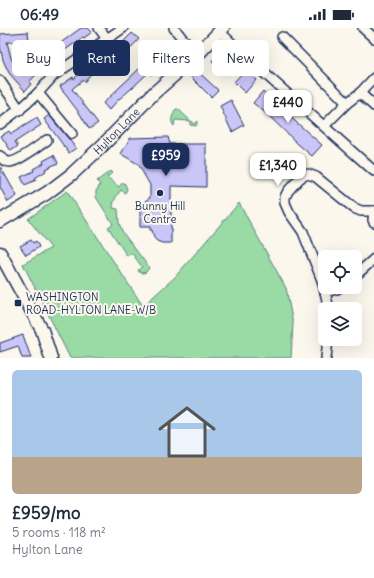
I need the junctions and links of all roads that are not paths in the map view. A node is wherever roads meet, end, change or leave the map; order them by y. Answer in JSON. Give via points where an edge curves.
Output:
{"nodes":[{"id":1,"x":99,"y":28,"type":"edge"},
{"id":2,"x":124,"y":28,"type":"edge"},
{"id":3,"x":174,"y":28,"type":"edge"},
{"id":4,"x":364,"y":28,"type":"edge"},
{"id":5,"x":221,"y":30,"type":"edge"},
{"id":6,"x":282,"y":37,"type":"dead end"},
{"id":7,"x":374,"y":38,"type":"edge"},
{"id":8,"x":107,"y":39,"type":"junction"},
{"id":9,"x":184,"y":40,"type":"edge"},
{"id":10,"x":204,"y":48,"type":"edge"},
{"id":11,"x":173,"y":76,"type":"edge"},
{"id":12,"x":374,"y":78,"type":"edge"},
{"id":13,"x":0,"y":81,"type":"edge"},
{"id":14,"x":38,"y":93,"type":"junction"},
{"id":15,"x":360,"y":93,"type":"junction"},
{"id":16,"x":347,"y":103,"type":"junction"},
{"id":17,"x":374,"y":106,"type":"edge"},
{"id":18,"x":20,"y":110,"type":"junction"},
{"id":19,"x":0,"y":124,"type":"edge"},
{"id":20,"x":324,"y":126,"type":"junction"},
{"id":21,"x":72,"y":134,"type":"dead end"},
{"id":22,"x":47,"y":140,"type":"dead end"},
{"id":23,"x":0,"y":156,"type":"edge"},
{"id":24,"x":374,"y":171,"type":"edge"},
{"id":25,"x":374,"y":211,"type":"edge"},
{"id":26,"x":0,"y":221,"type":"edge"},
{"id":27,"x":374,"y":222,"type":"edge"},
{"id":28,"x":0,"y":253,"type":"edge"},
{"id":29,"x":374,"y":259,"type":"edge"},
{"id":30,"x":318,"y":270,"type":"edge"},
{"id":31,"x":362,"y":270,"type":"edge"},
{"id":32,"x":327,"y":346,"type":"edge"},
{"id":33,"x":51,"y":358,"type":"edge"},
{"id":34,"x":326,"y":358,"type":"edge"}],
"edges":[{"from":1,"to":8,"type":"street"},
{"from":2,"to":8,"type":"street"},
{"from":3,"to":9,"type":"street"},
{"from":4,"to":7,"type":"street"},
{"from":5,"to":10,"type":"street","name":"Hylton Lane"},
{"from":5,"to":20,"type":"street","via":[[244,55]]},
{"from":6,"to":16,"type":"street"},
{"from":8,"to":14,"type":"street","via":[[54,75]]},
{"from":11,"to":26,"type":"street","name":"Hylton Lane","via":[[72,174],[47,193]]},
{"from":12,"to":15,"type":"street"},
{"from":13,"to":18,"type":"street"},
{"from":14,"to":18,"type":"street"},
{"from":14,"to":21,"type":"street"},
{"from":15,"to":16,"type":"street"},
{"from":15,"to":17,"type":"street"},
{"from":16,"to":20,"type":"street"},
{"from":18,"to":19,"type":"street"},
{"from":20,"to":24,"type":"street"},
{"from":22,"to":23,"type":"street","via":[[15,161],[9,162]]},
{"from":25,"to":27,"type":"street"},
{"from":25,"to":30,"type":"street","via":[[354,208],[308,174],[299,179],[288,191],[285,203],[303,232]]},
{"from":28,"to":33,"type":"street","via":[[42,330]]},
{"from":29,"to":31,"type":"street"},
{"from":32,"to":34,"type":"street"}]}
